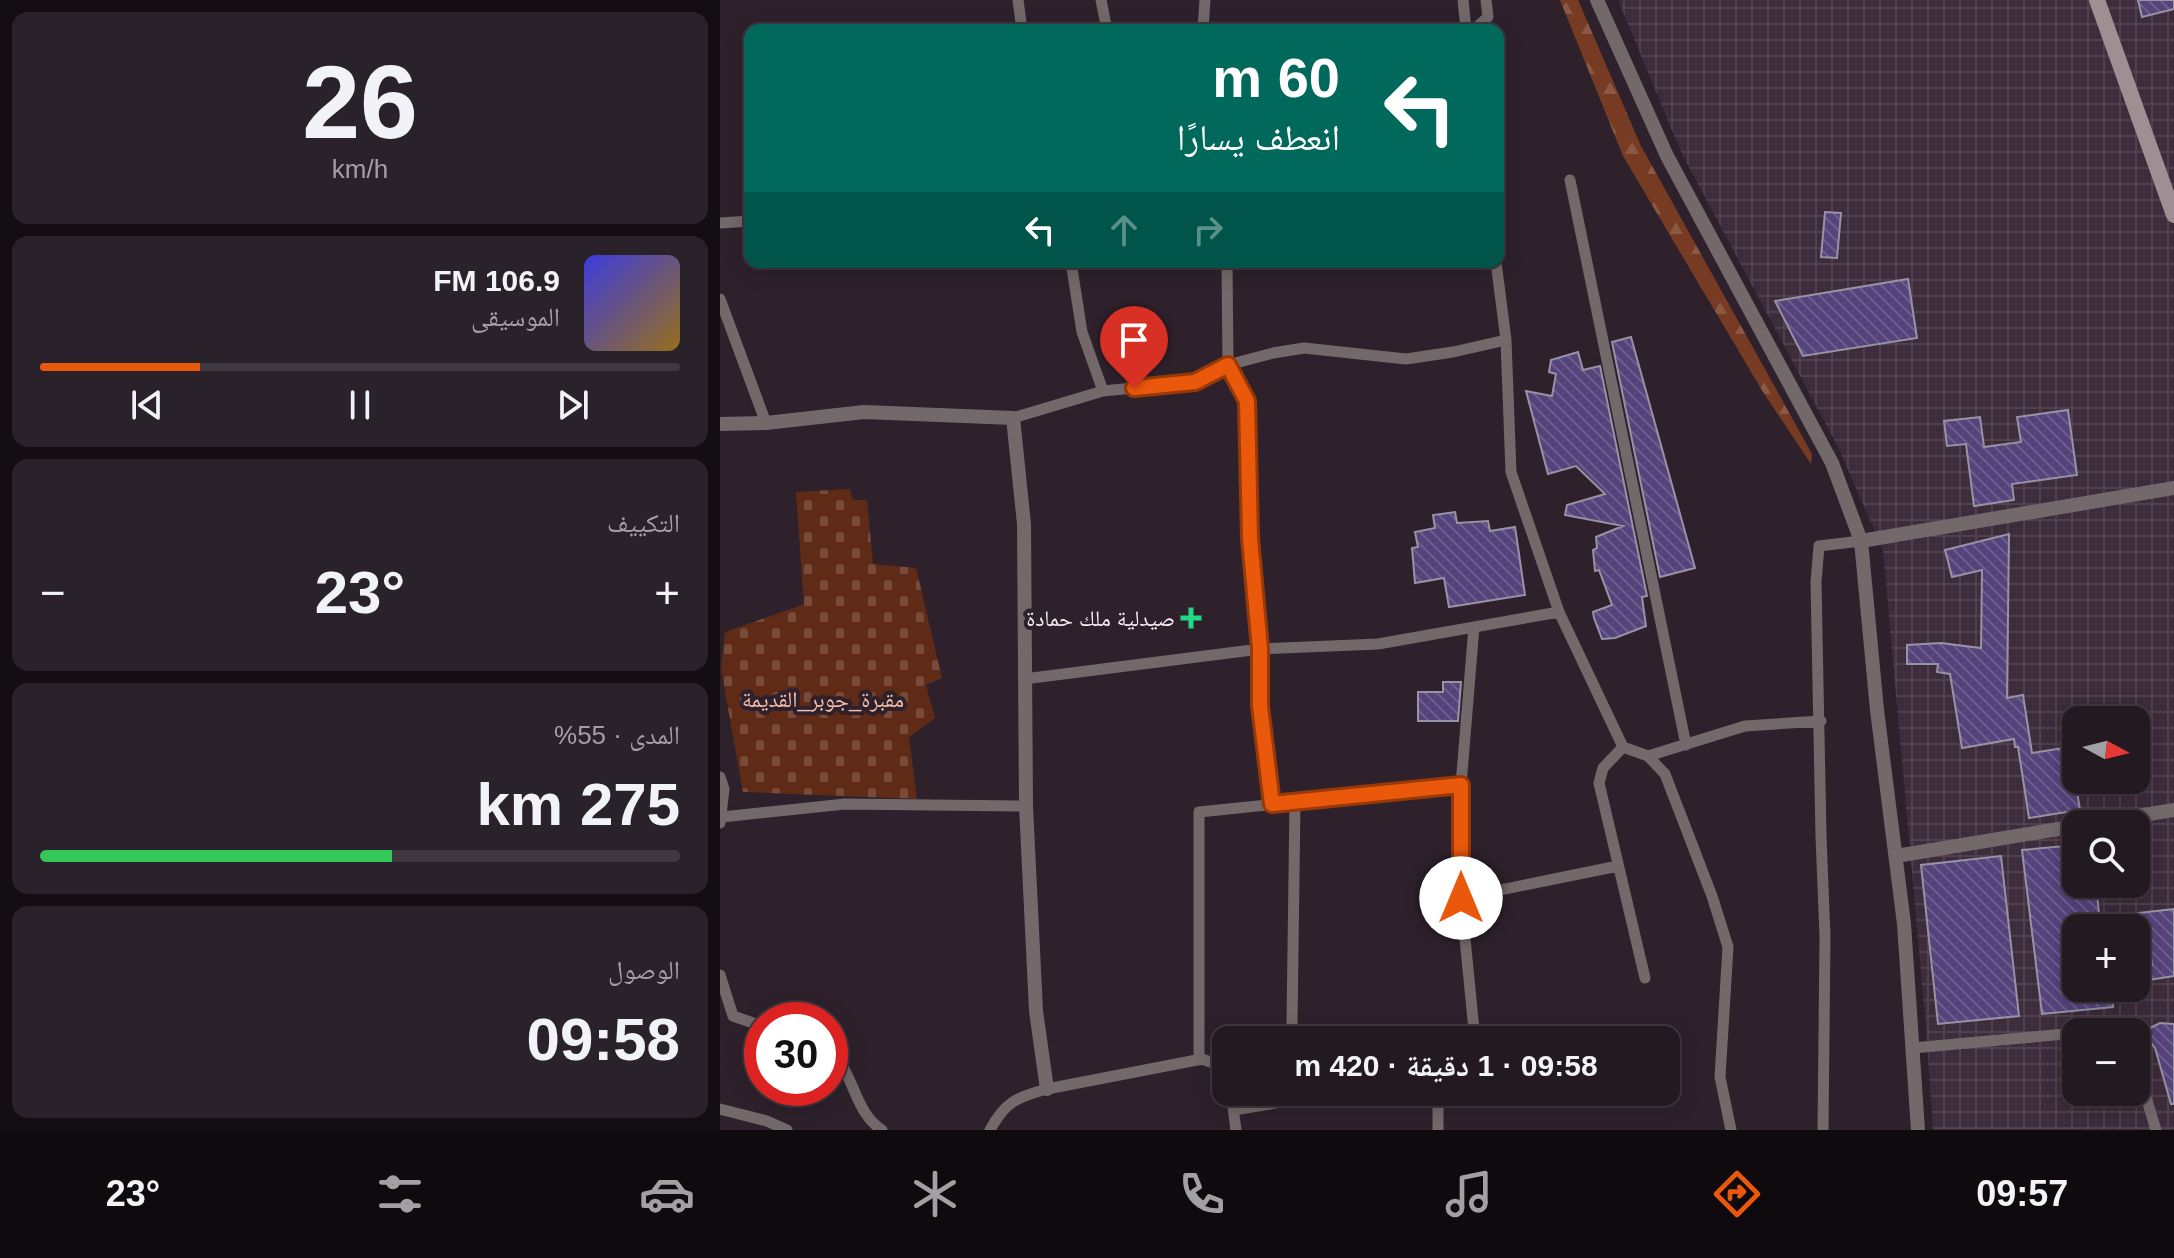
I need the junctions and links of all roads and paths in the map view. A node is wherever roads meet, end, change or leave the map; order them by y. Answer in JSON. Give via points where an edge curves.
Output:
{"nodes":[{"id":1,"x":1018,"y":0,"type":"edge"},
{"id":2,"x":1101,"y":0,"type":"edge"},
{"id":3,"x":1205,"y":0,"type":"edge"},
{"id":4,"x":1463,"y":0,"type":"edge"},
{"id":5,"x":1486,"y":0,"type":"edge"},
{"id":6,"x":1597,"y":0,"type":"edge"},
{"id":7,"x":2097,"y":0,"type":"edge"},
{"id":8,"x":1021,"y":24,"type":"edge"},
{"id":9,"x":1106,"y":24,"type":"edge"},
{"id":10,"x":1203,"y":24,"type":"edge"},
{"id":11,"x":1465,"y":24,"type":"edge"},
{"id":12,"x":1482,"y":24,"type":"edge"},
{"id":13,"x":1570,"y":180,"type":"dead end"},
{"id":14,"x":2174,"y":215,"type":"edge"},
{"id":15,"x":744,"y":221,"type":"edge"},
{"id":16,"x":720,"y":223,"type":"edge"},
{"id":17,"x":1072,"y":268,"type":"edge"},
{"id":18,"x":1227,"y":268,"type":"edge"},
{"id":19,"x":1497,"y":268,"type":"edge"},
{"id":20,"x":720,"y":299,"type":"edge"},
{"id":21,"x":1506,"y":340,"type":"junction"},
{"id":22,"x":1228,"y":365,"type":"junction"},
{"id":23,"x":1103,"y":391,"type":"junction"},
{"id":24,"x":1013,"y":418,"type":"junction"},
{"id":25,"x":766,"y":423,"type":"junction"},
{"id":26,"x":720,"y":424,"type":"edge"},
{"id":27,"x":2174,"y":488,"type":"edge"},
{"id":28,"x":1861,"y":541,"type":"junction"},
{"id":29,"x":1559,"y":612,"type":"junction"},
{"id":30,"x":1474,"y":627,"type":"junction"},
{"id":31,"x":1260,"y":649,"type":"junction"},
{"id":32,"x":1024,"y":679,"type":"junction"},
{"id":33,"x":1821,"y":721,"type":"junction"},
{"id":34,"x":1686,"y":745,"type":"junction"},
{"id":35,"x":1623,"y":747,"type":"junction"},
{"id":36,"x":1648,"y":756,"type":"junction"},
{"id":37,"x":720,"y":777,"type":"edge"},
{"id":38,"x":1461,"y":785,"type":"junction"},
{"id":39,"x":1295,"y":802,"type":"junction"},
{"id":40,"x":1272,"y":804,"type":"junction"},
{"id":41,"x":1026,"y":806,"type":"junction"},
{"id":42,"x":2174,"y":810,"type":"edge"},
{"id":43,"x":2150,"y":814,"type":"edge"},
{"id":44,"x":721,"y":820,"type":"edge"},
{"id":45,"x":2062,"y":828,"type":"edge"},
{"id":46,"x":1896,"y":856,"type":"junction"},
{"id":47,"x":1618,"y":866,"type":"junction"},
{"id":48,"x":1461,"y":898,"type":"junction"},
{"id":49,"x":720,"y":975,"type":"edge"},
{"id":50,"x":1645,"y":978,"type":"dead end"},
{"id":51,"x":744,"y":1020,"type":"edge"},
{"id":52,"x":1292,"y":1026,"type":"edge"},
{"id":53,"x":1474,"y":1026,"type":"edge"},
{"id":54,"x":2062,"y":1034,"type":"edge"},
{"id":55,"x":1913,"y":1048,"type":"junction"},
{"id":56,"x":1199,"y":1060,"type":"junction"},
{"id":57,"x":1212,"y":1063,"type":"edge"},
{"id":58,"x":848,"y":1074,"type":"edge"},
{"id":59,"x":1047,"y":1089,"type":"junction"},
{"id":60,"x":1233,"y":1106,"type":"edge"},
{"id":61,"x":1253,"y":1106,"type":"edge"},
{"id":62,"x":1438,"y":1106,"type":"edge"},
{"id":63,"x":2149,"y":1106,"type":"edge"},
{"id":64,"x":720,"y":1109,"type":"edge"},
{"id":65,"x":1234,"y":1110,"type":"junction"},
{"id":66,"x":787,"y":1130,"type":"edge"},
{"id":67,"x":882,"y":1130,"type":"edge"},
{"id":68,"x":990,"y":1130,"type":"edge"},
{"id":69,"x":1236,"y":1130,"type":"edge"},
{"id":70,"x":1438,"y":1130,"type":"edge"},
{"id":71,"x":1731,"y":1130,"type":"edge"},
{"id":72,"x":1823,"y":1130,"type":"edge"},
{"id":73,"x":1918,"y":1130,"type":"edge"},
{"id":74,"x":2156,"y":1130,"type":"edge"}],
"edges":[{"from":1,"to":8,"type":"street"},
{"from":2,"to":9,"type":"street"},
{"from":3,"to":10,"type":"street"},
{"from":4,"to":11,"type":"street"},
{"from":5,"to":12,"type":"street","via":[[1488,17]]},
{"from":6,"to":28,"type":"street","via":[[1667,156],[1832,463]]},
{"from":7,"to":14,"type":"main road"},
{"from":13,"to":34,"type":"street"},
{"from":15,"to":16,"type":"street"},
{"from":17,"to":23,"type":"street","via":[[1082,332]]},
{"from":18,"to":22,"type":"street"},
{"from":19,"to":21,"type":"street"},
{"from":20,"to":25,"type":"street"},
{"from":21,"to":22,"type":"street","via":[[1406,359],[1304,348]]},
{"from":21,"to":29,"type":"street","via":[[1511,472]]},
{"from":22,"to":23,"type":"street","via":[[1195,382]]},
{"from":22,"to":31,"type":"street","via":[[1247,401],[1250,538]]},
{"from":23,"to":24,"type":"street"},
{"from":24,"to":25,"type":"street","via":[[864,412]]},
{"from":24,"to":32,"type":"street","via":[[1024,524]]},
{"from":25,"to":26,"type":"street"},
{"from":27,"to":28,"type":"street"},
{"from":28,"to":33,"type":"street","via":[[1819,546]]},
{"from":28,"to":46,"type":"street"},
{"from":29,"to":30,"type":"street"},
{"from":29,"to":35,"type":"street"},
{"from":30,"to":31,"type":"street","via":[[1378,644]]},
{"from":30,"to":38,"type":"street"},
{"from":31,"to":32,"type":"street"},
{"from":31,"to":40,"type":"street","via":[[1260,706]]},
{"from":32,"to":41,"type":"street"},
{"from":33,"to":34,"type":"street","via":[[1745,726]]},
{"from":33,"to":72,"type":"street"},
{"from":34,"to":36,"type":"street"},
{"from":35,"to":36,"type":"street"},
{"from":35,"to":47,"type":"street","via":[[1603,768],[1599,783]]},
{"from":36,"to":71,"type":"street","via":[[1665,774],[1728,947],[1720,1077]]},
{"from":37,"to":44,"type":"street"},
{"from":38,"to":39,"type":"street"},
{"from":38,"to":48,"type":"street"},
{"from":39,"to":40,"type":"street"},
{"from":39,"to":52,"type":"street"},
{"from":40,"to":56,"type":"street","via":[[1199,812]]},
{"from":41,"to":44,"type":"street","via":[[845,804]]},
{"from":41,"to":59,"type":"street","via":[[1036,1011]]},
{"from":42,"to":43,"type":"street"},
{"from":45,"to":46,"type":"street"},
{"from":46,"to":55,"type":"street"},
{"from":47,"to":48,"type":"street"},
{"from":47,"to":50,"type":"street"},
{"from":48,"to":53,"type":"street"},
{"from":49,"to":51,"type":"street","via":[[733,1016]]},
{"from":54,"to":55,"type":"street"},
{"from":55,"to":73,"type":"street"},
{"from":56,"to":57,"type":"street"},
{"from":56,"to":59,"type":"street"},
{"from":58,"to":67,"type":"street","via":[[860,1107]]},
{"from":59,"to":68,"type":"street","via":[[1022,1096],[1001,1110]]},
{"from":60,"to":65,"type":"street"},
{"from":61,"to":65,"type":"street"},
{"from":62,"to":70,"type":"street"},
{"from":63,"to":74,"type":"street"},
{"from":64,"to":66,"type":"street"},
{"from":65,"to":69,"type":"street"}]}
